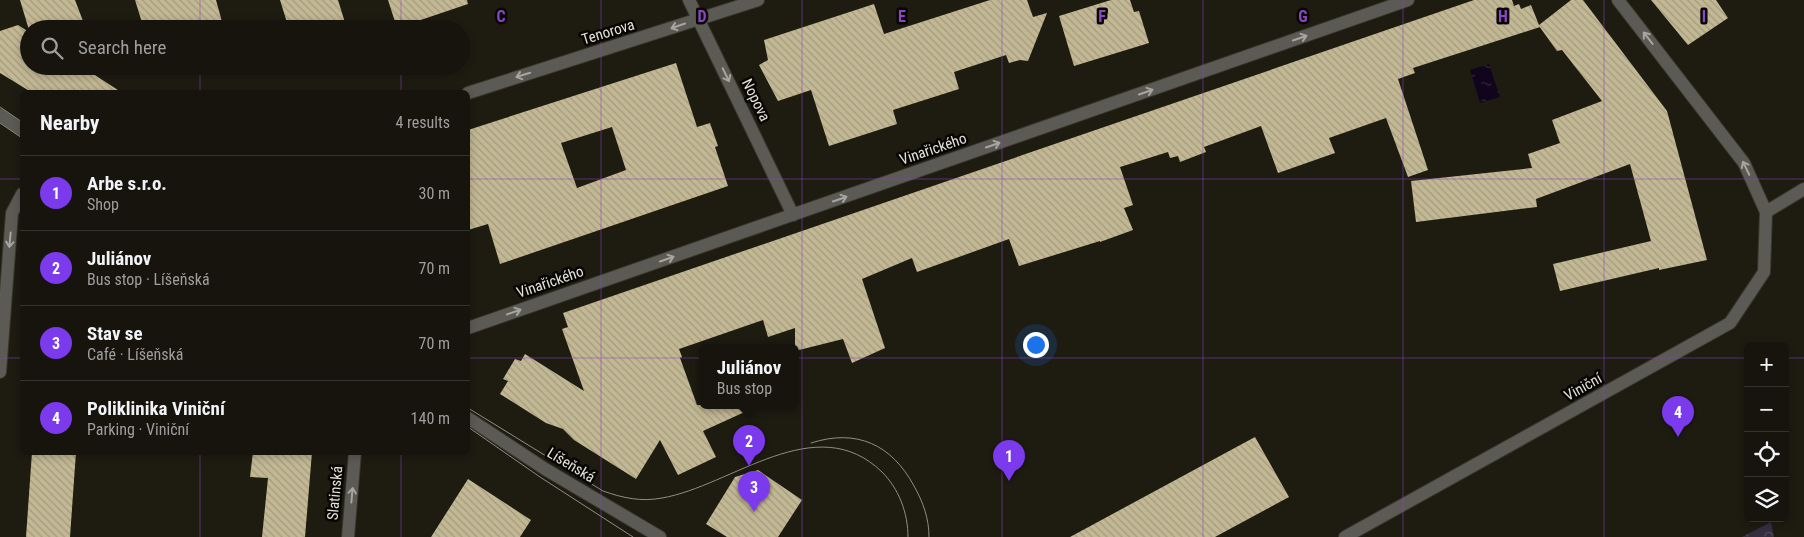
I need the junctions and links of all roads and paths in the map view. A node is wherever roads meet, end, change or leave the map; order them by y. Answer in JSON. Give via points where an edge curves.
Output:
{"nodes":[{"id":1,"x":689,"y":0,"type":"edge"},
{"id":2,"x":758,"y":0,"type":"edge"},
{"id":3,"x":1408,"y":0,"type":"edge"},
{"id":4,"x":1618,"y":0,"type":"edge"},
{"id":5,"x":699,"y":19,"type":"junction"},
{"id":6,"x":470,"y":92,"type":"edge"},
{"id":7,"x":0,"y":114,"type":"edge"},
{"id":8,"x":20,"y":129,"type":"edge"},
{"id":9,"x":1804,"y":189,"type":"edge"},
{"id":10,"x":20,"y":198,"type":"edge"},
{"id":11,"x":1766,"y":212,"type":"junction"},
{"id":12,"x":793,"y":215,"type":"junction"},
{"id":13,"x":470,"y":327,"type":"edge"},
{"id":14,"x":0,"y":372,"type":"edge"},
{"id":15,"x":470,"y":419,"type":"edge"},
{"id":16,"x":355,"y":455,"type":"edge"},
{"id":17,"x":348,"y":537,"type":"edge"},
{"id":18,"x":660,"y":537,"type":"edge"},
{"id":19,"x":1345,"y":537,"type":"edge"}],
"edges":[{"from":1,"to":5,"type":"street","name":"Nopova"},
{"from":2,"to":5,"type":"street","name":"Tenorova"},
{"from":12,"to":3,"type":"street","name":"Vinařického","one_way":true},
{"from":11,"to":4,"type":"street","name":"Viniční","one_way":true,"via":[[1744,163]]},
{"from":5,"to":6,"type":"street","name":"Tenorova","one_way":true},
{"from":5,"to":12,"type":"street","name":"Nopova","one_way":true},
{"from":7,"to":8,"type":"street"},
{"from":9,"to":11,"type":"street"},
{"from":10,"to":14,"type":"street","one_way":true,"via":[[12,213]]},
{"from":11,"to":19,"type":"street","name":"Viniční","via":[[1764,272],[1730,323]]},
{"from":13,"to":12,"type":"street","name":"Vinařického","one_way":true},
{"from":15,"to":18,"type":"street","name":"Líšeňská","via":[[545,470]]},
{"from":17,"to":16,"type":"street","name":"Slatinská","one_way":true}]}
